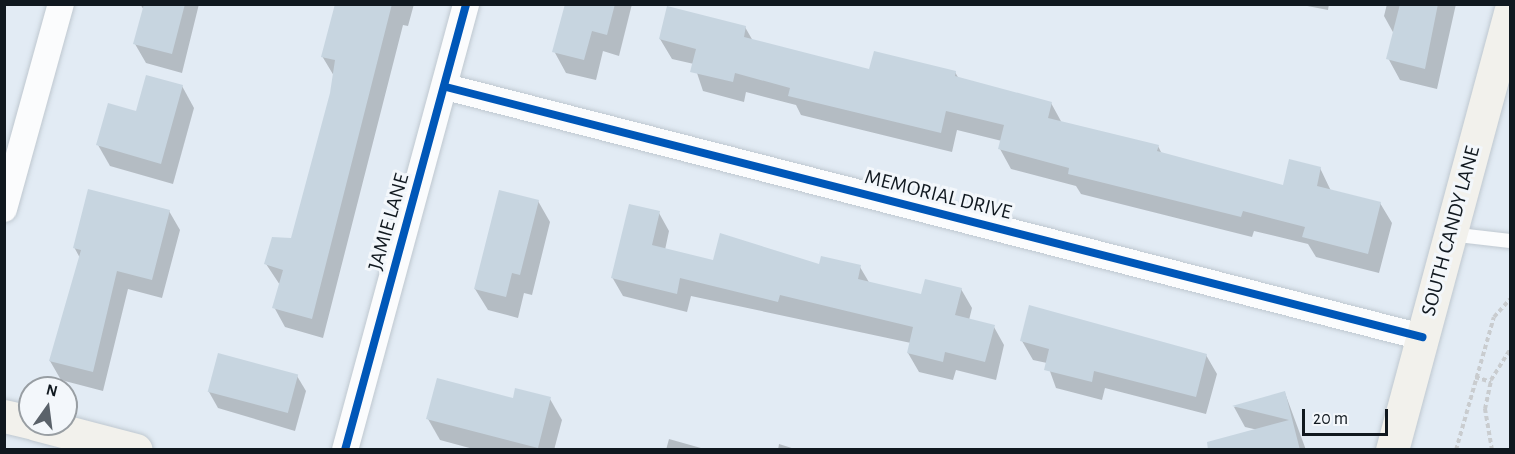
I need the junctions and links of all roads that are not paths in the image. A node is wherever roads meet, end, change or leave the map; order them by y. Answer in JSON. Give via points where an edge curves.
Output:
{"nodes":[{"id":1,"x":61,"y":4,"type":"edge"},
{"id":2,"x":466,"y":4,"type":"edge"},
{"id":3,"x":1510,"y":12,"type":"edge"},
{"id":4,"x":446,"y":87,"type":"junction"},
{"id":5,"x":4,"y":209,"type":"edge"},
{"id":6,"x":1450,"y":234,"type":"junction"},
{"id":7,"x":1510,"y":241,"type":"edge"},
{"id":8,"x":1422,"y":337,"type":"junction"},
{"id":9,"x":78,"y":435,"type":"edge"},
{"id":10,"x":136,"y":450,"type":"edge"},
{"id":11,"x":345,"y":450,"type":"edge"},
{"id":12,"x":1392,"y":450,"type":"edge"}],
"edges":[{"from":1,"to":5,"type":"street"},
{"from":2,"to":4,"type":"street","name":"JAMIE LANE"},
{"from":3,"to":6,"type":"main road","name":"SOUTH CANDY LANE"},
{"from":4,"to":8,"type":"street","name":"MEMORIAL DRIVE"},
{"from":4,"to":11,"type":"street","name":"JAMIE LANE"},
{"from":6,"to":7,"type":"lane"},
{"from":6,"to":8,"type":"main road","name":"SOUTH CANDY LANE"},
{"from":8,"to":12,"type":"main road","name":"SOUTH CANDY LANE"},
{"from":9,"to":10,"type":"main road"}]}
